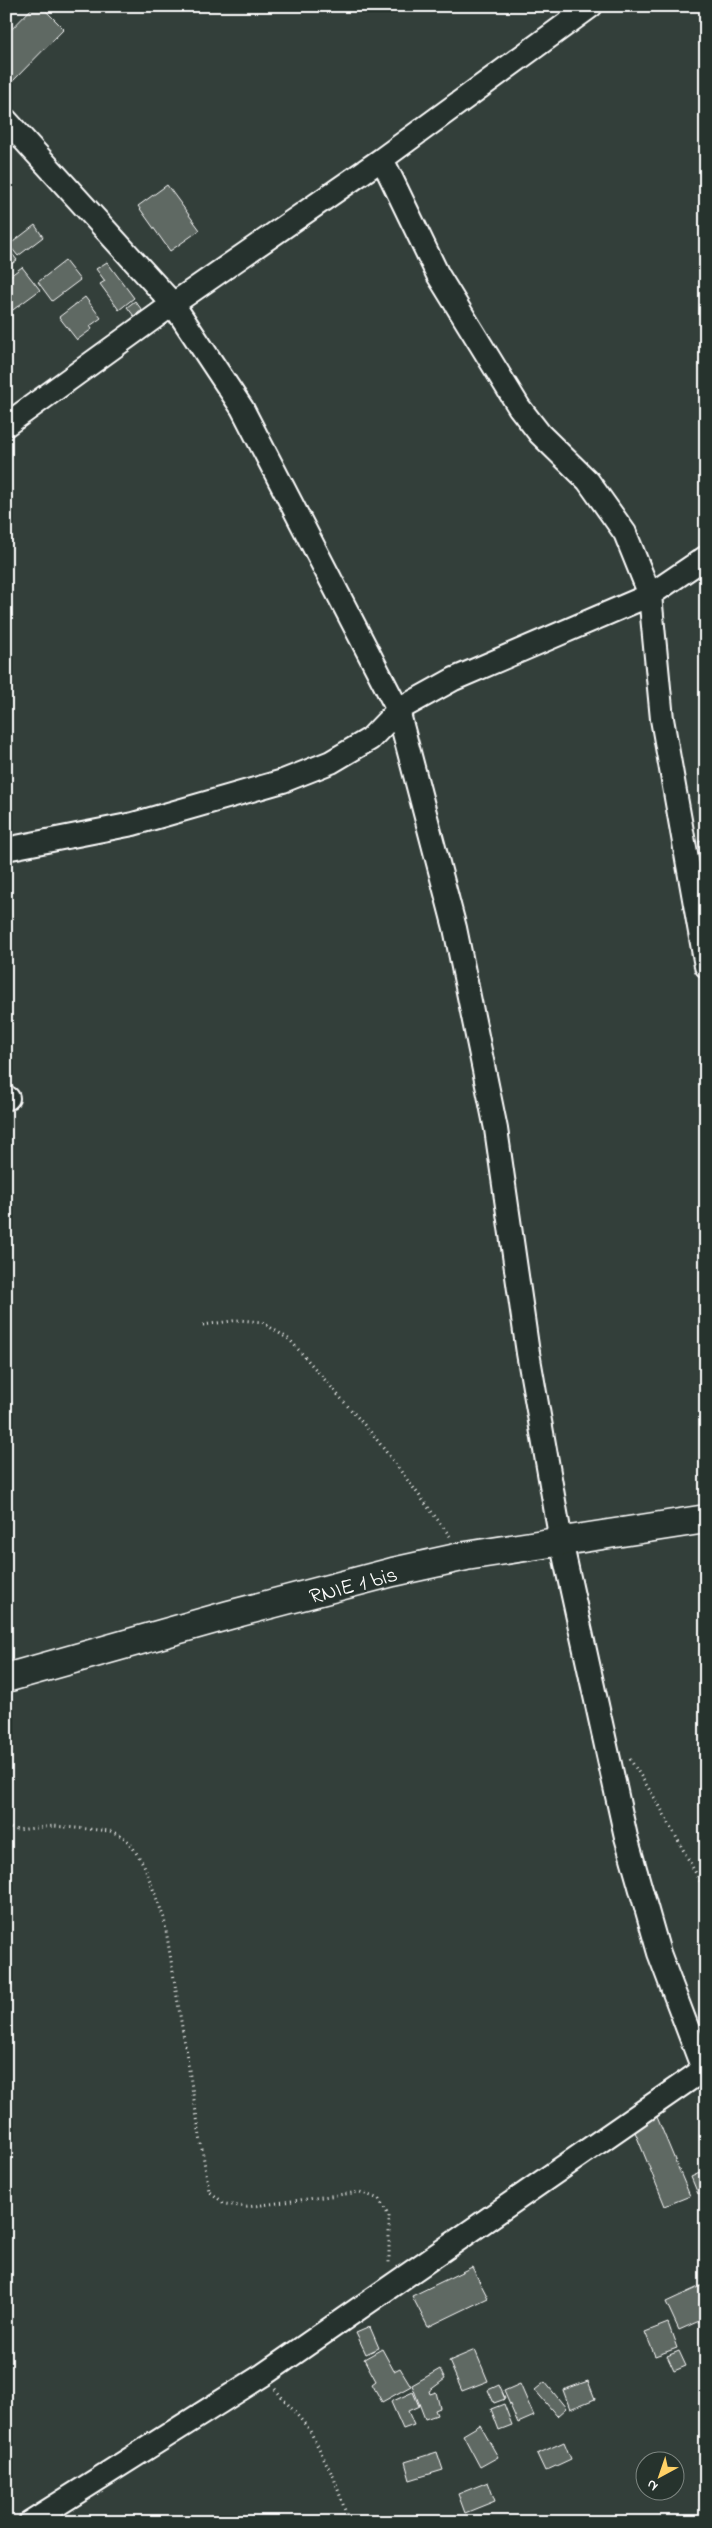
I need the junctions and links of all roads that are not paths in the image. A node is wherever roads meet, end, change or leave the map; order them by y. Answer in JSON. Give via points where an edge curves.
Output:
{"nodes":[{"id":1,"x":591,"y":6,"type":"edge"},
{"id":2,"x":6,"y":120,"type":"edge"},
{"id":3,"x":382,"y":159,"type":"junction"},
{"id":4,"x":173,"y":304,"type":"junction"},
{"id":5,"x":6,"y":425,"type":"edge"},
{"id":6,"x":706,"y":557,"type":"edge"},
{"id":7,"x":650,"y":595,"type":"junction"},
{"id":8,"x":398,"y":710,"type":"junction"},
{"id":9,"x":6,"y":849,"type":"edge"},
{"id":10,"x":706,"y":966,"type":"edge"},
{"id":11,"x":706,"y":1519,"type":"edge"},
{"id":12,"x":561,"y":1541,"type":"junction"},
{"id":13,"x":6,"y":1678,"type":"edge"},
{"id":14,"x":704,"y":2074,"type":"edge"},
{"id":15,"x":30,"y":2522,"type":"edge"}],
"edges":[{"from":1,"to":3,"type":"street"},
{"from":2,"to":4,"type":"street"},
{"from":3,"to":4,"type":"street"},
{"from":3,"to":7,"type":"street","via":[[443,284],[519,408],[540,434],[588,481],[625,534]]},
{"from":4,"to":5,"type":"street"},
{"from":4,"to":8,"type":"street","via":[[242,408]]},
{"from":6,"to":7,"type":"street"},
{"from":7,"to":8,"type":"street","via":[[454,679]]},
{"from":7,"to":10,"type":"street","via":[[662,719]]},
{"from":8,"to":9,"type":"street","via":[[370,739],[331,762],[283,780],[133,824]]},
{"from":8,"to":12,"type":"street","via":[[454,928],[496,1130],[528,1353]]},
{"from":11,"to":12,"type":"main road","name":"RNIE 1 bis"},
{"from":12,"to":13,"type":"main road","name":"RNIE 1 bis","via":[[393,1572]]},
{"from":12,"to":14,"type":"street","via":[[626,1837],[659,1953]]},
{"from":14,"to":15,"type":"street","via":[[263,2375]]}]}
